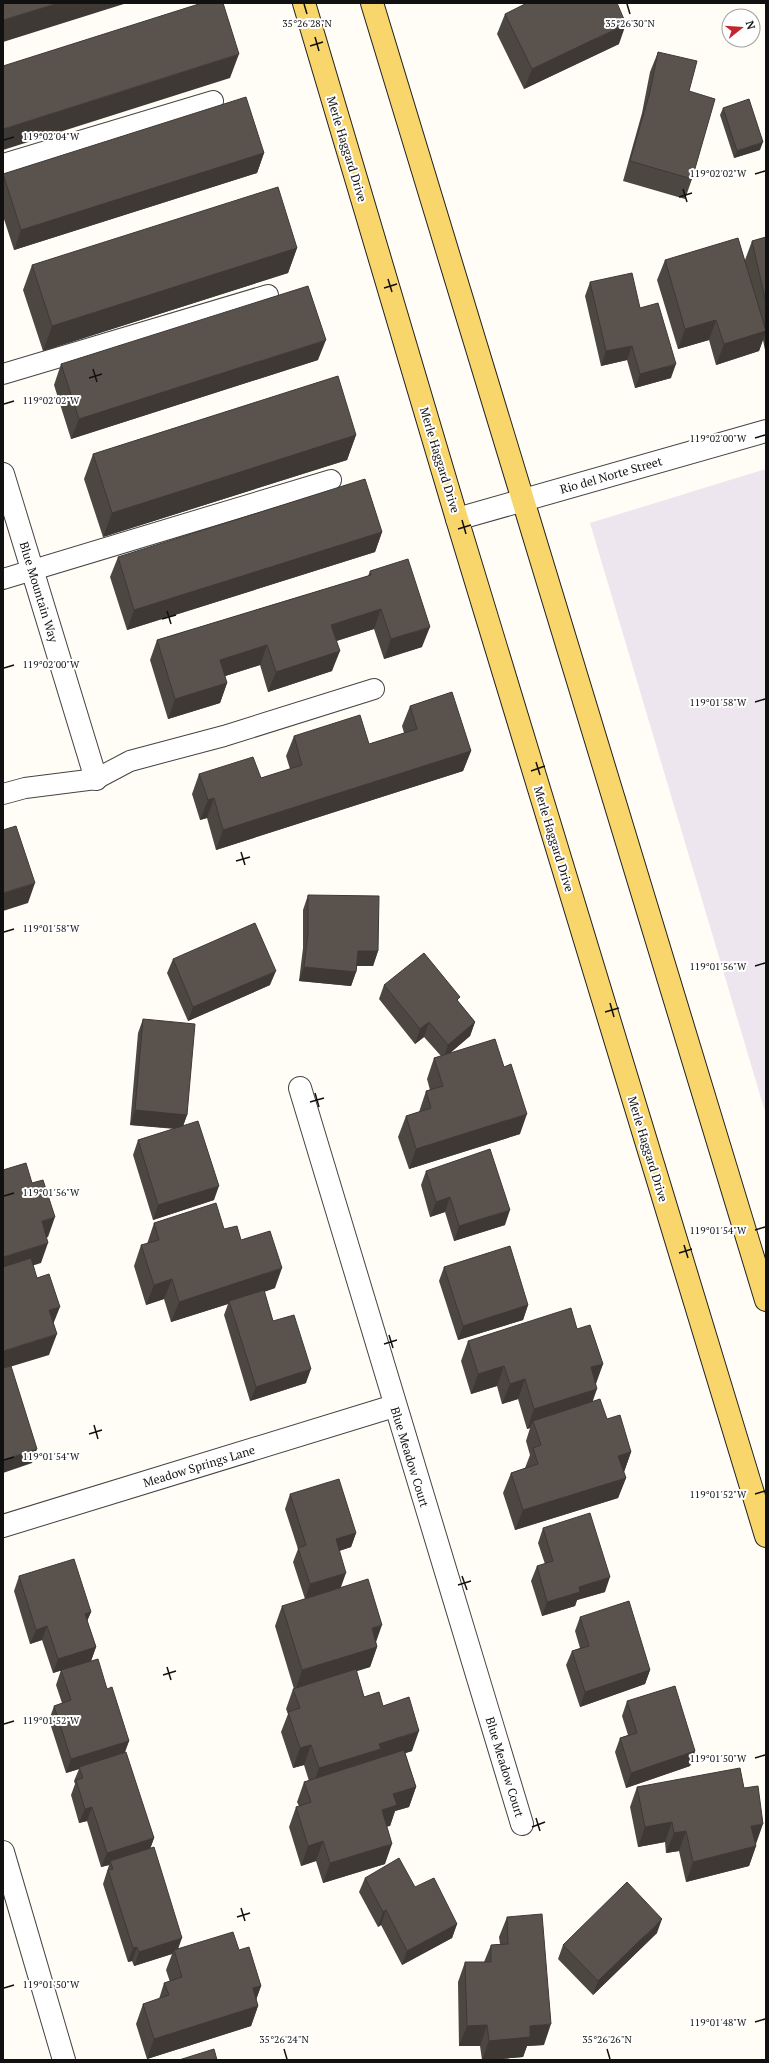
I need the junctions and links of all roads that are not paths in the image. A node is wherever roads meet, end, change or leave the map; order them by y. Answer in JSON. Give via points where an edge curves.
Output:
{"nodes":[{"id":1,"x":304,"y":3,"type":"edge"},
{"id":2,"x":372,"y":3,"type":"edge"},
{"id":3,"x":213,"y":101,"type":"dead end"},
{"id":4,"x":3,"y":164,"type":"edge"},
{"id":5,"x":268,"y":295,"type":"dead end"},
{"id":6,"x":3,"y":374,"type":"edge"},
{"id":7,"x":766,"y":431,"type":"edge"},
{"id":8,"x":3,"y":474,"type":"edge"},
{"id":9,"x":331,"y":480,"type":"dead end"},
{"id":10,"x":524,"y":499,"type":"junction"},
{"id":11,"x":457,"y":518,"type":"junction"},
{"id":12,"x":32,"y":570,"type":"junction"},
{"id":13,"x":3,"y":579,"type":"edge"},
{"id":14,"x":374,"y":689,"type":"dead end"},
{"id":15,"x":96,"y":779,"type":"junction"},
{"id":16,"x":3,"y":794,"type":"edge"},
{"id":17,"x":300,"y":1088,"type":"dead end"},
{"id":18,"x":766,"y":1300,"type":"edge"},
{"id":19,"x":394,"y":1406,"type":"junction"},
{"id":20,"x":3,"y":1526,"type":"edge"},
{"id":21,"x":766,"y":1536,"type":"edge"},
{"id":22,"x":522,"y":1824,"type":"dead end"},
{"id":23,"x":3,"y":1852,"type":"edge"},
{"id":24,"x":64,"y":2060,"type":"edge"}],
"edges":[{"from":1,"to":11,"type":"main road","name":"Merle Haggard Drive"},
{"from":2,"to":10,"type":"main road"},
{"from":3,"to":4,"type":"lane"},
{"from":5,"to":6,"type":"lane"},
{"from":7,"to":10,"type":"street","name":"Rio del Norte Street"},
{"from":8,"to":12,"type":"street","name":"Blue Mountain Way"},
{"from":9,"to":12,"type":"lane"},
{"from":10,"to":11,"type":"street","name":"Rio del Norte Street"},
{"from":10,"to":18,"type":"main road"},
{"from":11,"to":21,"type":"main road","name":"Merle Haggard Drive"},
{"from":12,"to":13,"type":"lane"},
{"from":12,"to":15,"type":"street","name":"Blue Mountain Way"},
{"from":14,"to":15,"type":"lane","via":[[224,736],[130,760]]},
{"from":15,"to":16,"type":"lane","via":[[25,788]]},
{"from":17,"to":19,"type":"street","name":"Blue Meadow Court"},
{"from":19,"to":20,"type":"street","name":"Meadow Springs Lane"},
{"from":19,"to":22,"type":"street","name":"Blue Meadow Court"},
{"from":23,"to":24,"type":"street"}]}
